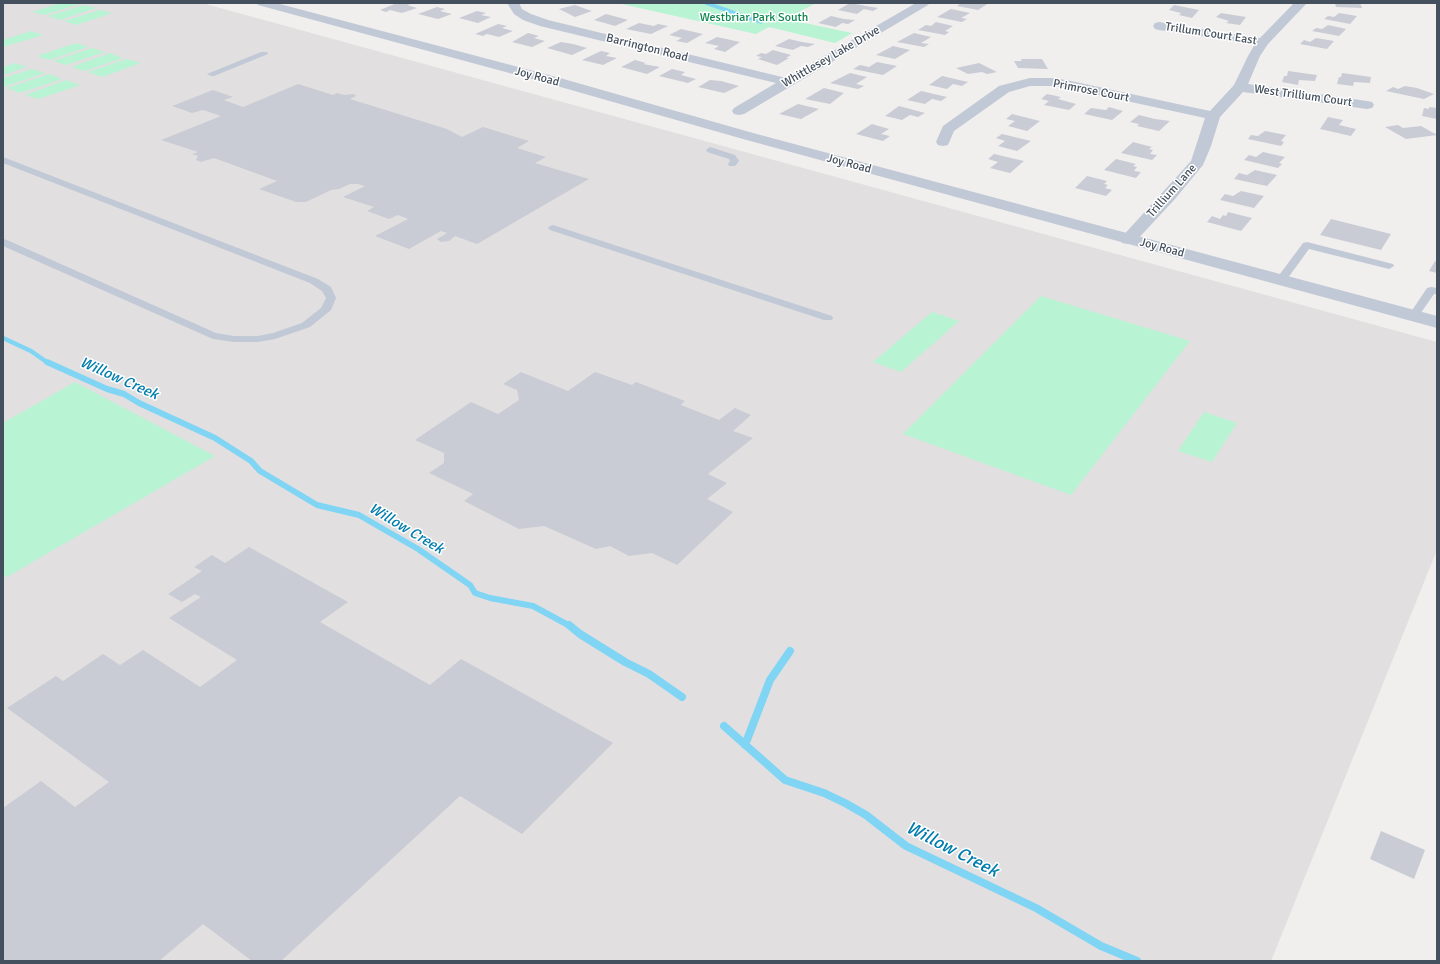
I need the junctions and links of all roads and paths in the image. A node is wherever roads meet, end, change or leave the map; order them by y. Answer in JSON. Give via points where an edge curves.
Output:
{"nodes":[{"id":1,"x":262,"y":3,"type":"edge"},
{"id":2,"x":513,"y":3,"type":"edge"},
{"id":3,"x":924,"y":3,"type":"edge"},
{"id":4,"x":1301,"y":3,"type":"edge"},
{"id":5,"x":1159,"y":26,"type":"dead end"},
{"id":6,"x":1263,"y":42,"type":"junction"},
{"id":7,"x":264,"y":54,"type":"dead end"},
{"id":8,"x":211,"y":74,"type":"dead end"},
{"id":9,"x":787,"y":82,"type":"junction"},
{"id":10,"x":1240,"y":87,"type":"junction"},
{"id":11,"x":1366,"y":105,"type":"dead end"},
{"id":12,"x":738,"y":111,"type":"dead end"},
{"id":13,"x":1213,"y":116,"type":"junction"},
{"id":14,"x":943,"y":142,"type":"dead end"},
{"id":15,"x":710,"y":150,"type":"dead end"},
{"id":16,"x":3,"y":160,"type":"edge"},
{"id":17,"x":732,"y":164,"type":"dead end"},
{"id":18,"x":552,"y":228,"type":"dead end"},
{"id":19,"x":1128,"y":238,"type":"junction"},
{"id":20,"x":3,"y":242,"type":"edge"},
{"id":21,"x":1389,"y":266,"type":"dead end"},
{"id":22,"x":1281,"y":280,"type":"junction"},
{"id":23,"x":1437,"y":291,"type":"edge"},
{"id":24,"x":1414,"y":315,"type":"junction"},
{"id":25,"x":828,"y":318,"type":"dead end"},
{"id":26,"x":1437,"y":322,"type":"edge"}],
"edges":[{"from":1,"to":19,"type":"street","name":"Joy Road"},
{"from":2,"to":9,"type":"street","name":"Barrington Road","via":[[518,11],[527,17],[544,23]]},
{"from":3,"to":9,"type":"street","name":"Whittlesey Lake Drive"},
{"from":4,"to":6,"type":"street","name":"Trillium Lane"},
{"from":5,"to":6,"type":"street","name":"Trillum Court East"},
{"from":6,"to":10,"type":"street","name":"Trillium Lane"},
{"from":7,"to":8,"type":"lane"},
{"from":9,"to":12,"type":"street","name":"Whittlesey Lake Drive"},
{"from":10,"to":11,"type":"street","name":"West Trillium Court"},
{"from":10,"to":13,"type":"street","name":"Trillium Lane"},
{"from":13,"to":14,"type":"street","name":"Primrose Court","via":[[1067,84],[1030,82],[1004,89],[948,129]]},
{"from":13,"to":19,"type":"street","name":"Trillium Lane","via":[[1198,162]]},
{"from":15,"to":17,"type":"lane","via":[[732,157],[735,160]]},
{"from":16,"to":20,"type":"lane","via":[[314,281],[327,289],[331,298],[326,310],[314,320],[275,336],[234,339],[213,336]]},
{"from":18,"to":25,"type":"lane"},
{"from":19,"to":22,"type":"street","name":"Joy Road"},
{"from":21,"to":22,"type":"lane","via":[[1307,245]]},
{"from":22,"to":24,"type":"street","name":"Joy Road"},
{"from":23,"to":24,"type":"lane","via":[[1431,290]]},
{"from":24,"to":26,"type":"street","name":"Joy Road"}]}
